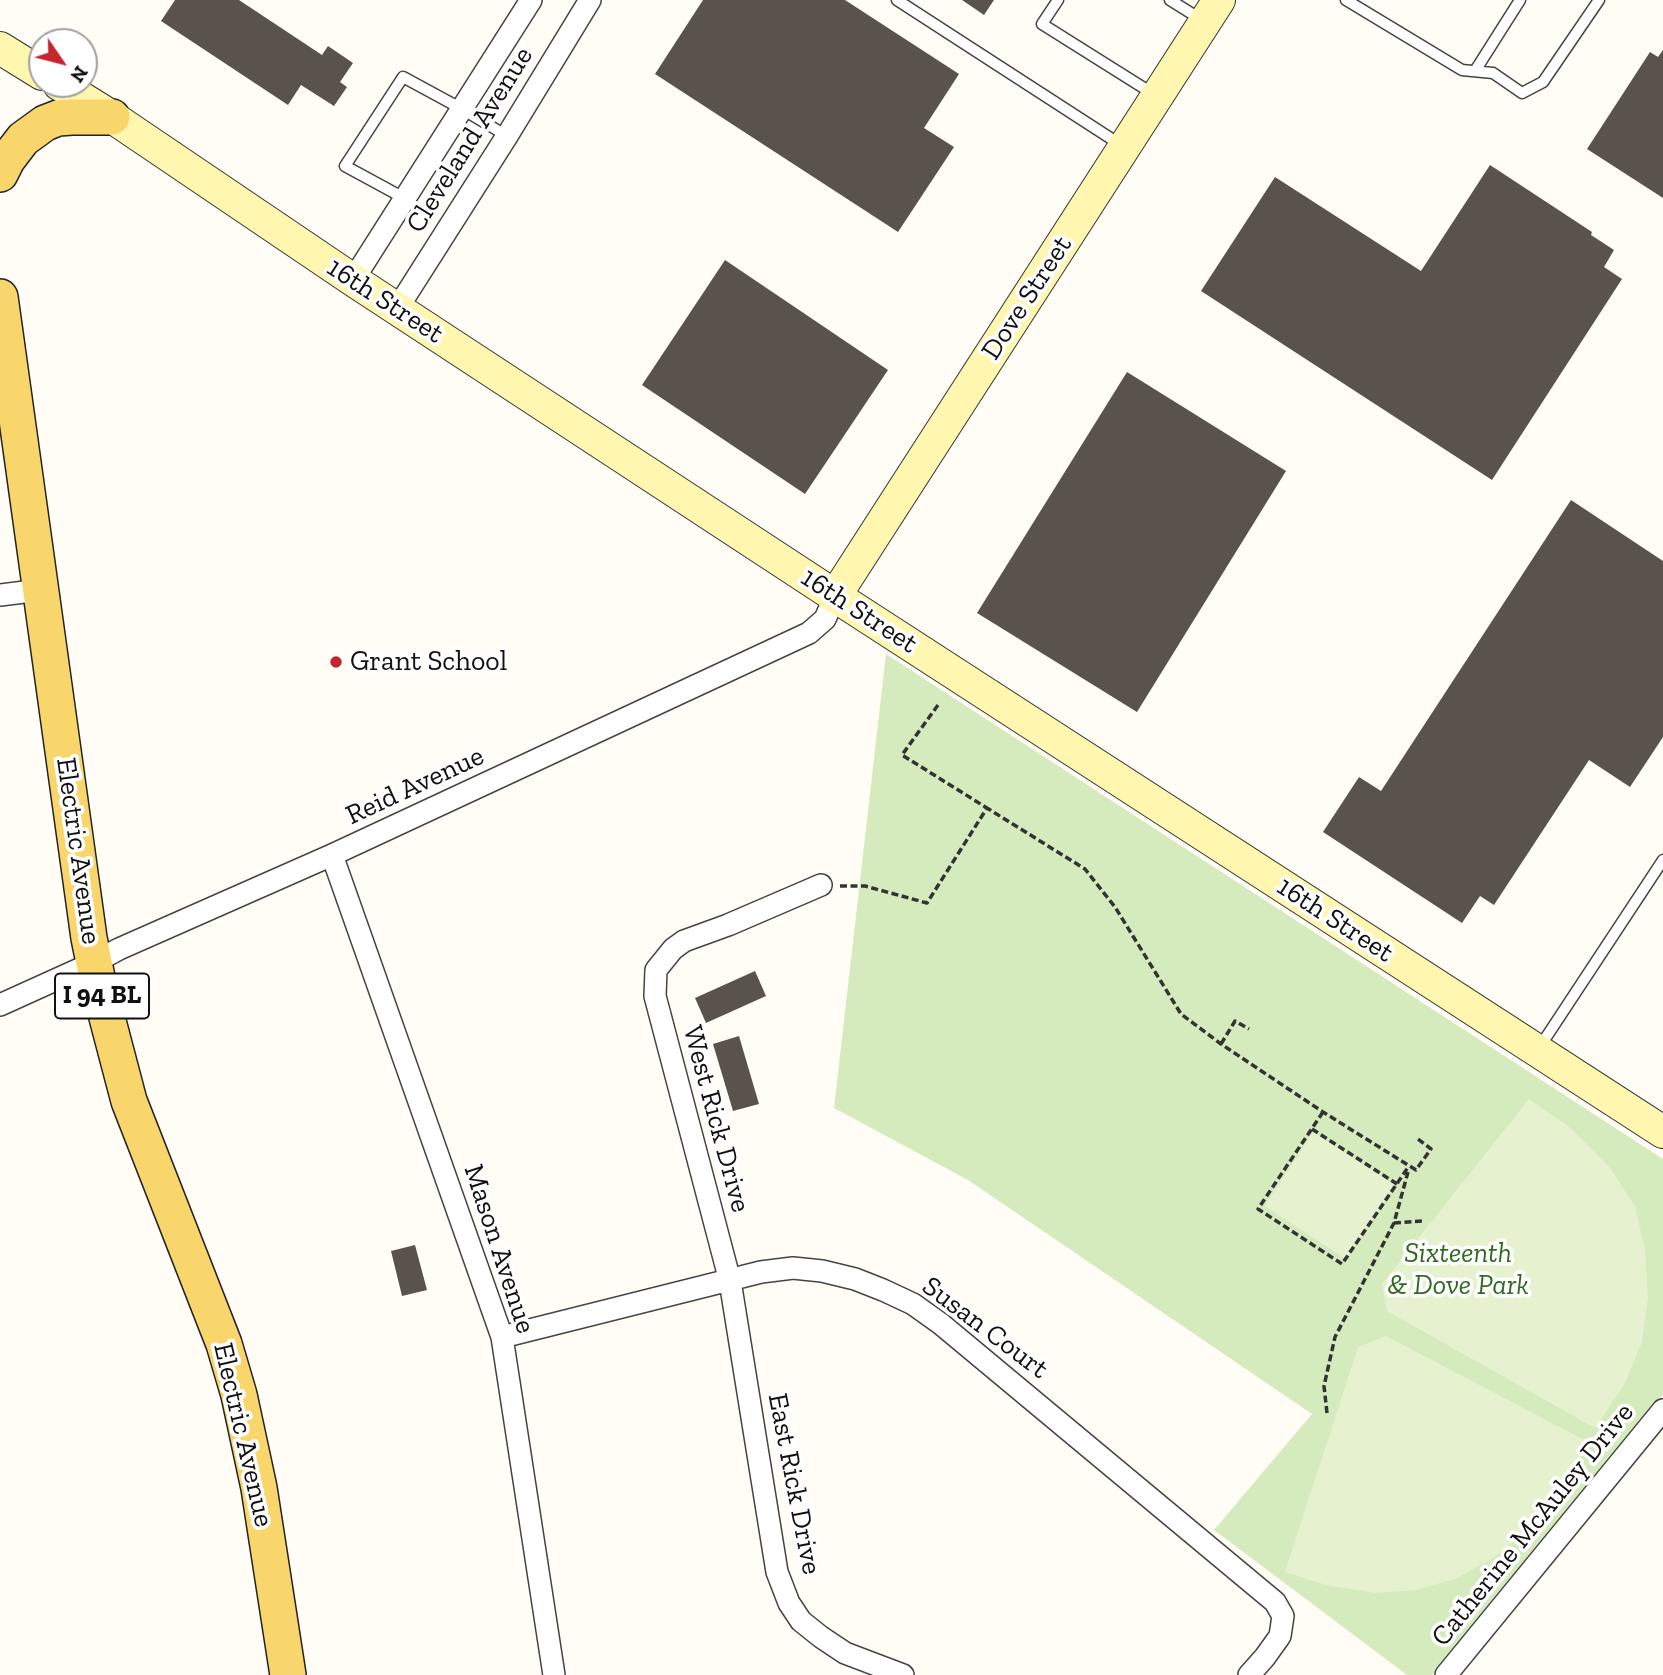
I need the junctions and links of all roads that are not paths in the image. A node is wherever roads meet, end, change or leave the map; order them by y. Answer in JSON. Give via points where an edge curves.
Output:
{"nodes":[{"id":1,"x":531,"y":0,"type":"edge"},
{"id":2,"x":590,"y":0,"type":"edge"},
{"id":3,"x":897,"y":0,"type":"edge"},
{"id":4,"x":1058,"y":0,"type":"edge"},
{"id":5,"x":1170,"y":0,"type":"edge"},
{"id":6,"x":1346,"y":0,"type":"edge"},
{"id":7,"x":1520,"y":0,"type":"edge"},
{"id":8,"x":1599,"y":0,"type":"edge"},
{"id":9,"x":1212,"y":11,"type":"edge"},
{"id":10,"x":0,"y":48,"type":"edge"},
{"id":11,"x":28,"y":65,"type":"edge"},
{"id":12,"x":1475,"y":71,"type":"junction"},
{"id":13,"x":1157,"y":96,"type":"junction"},
{"id":14,"x":81,"y":98,"type":"edge"},
{"id":15,"x":462,"y":109,"type":"junction"},
{"id":16,"x":112,"y":117,"type":"junction"},
{"id":17,"x":507,"y":136,"type":"junction"},
{"id":18,"x":1124,"y":147,"type":"junction"},
{"id":19,"x":0,"y":174,"type":"edge"},
{"id":20,"x":404,"y":198,"type":"junction"},
{"id":21,"x":353,"y":280,"type":"junction"},
{"id":22,"x":0,"y":297,"type":"edge"},
{"id":23,"x":397,"y":309,"type":"junction"},
{"id":24,"x":40,"y":590,"type":"junction"},
{"id":25,"x":0,"y":595,"type":"edge"},
{"id":26,"x":835,"y":596,"type":"junction"},
{"id":27,"x":332,"y":855,"type":"junction"},
{"id":28,"x":1663,"y":860,"type":"edge"},
{"id":29,"x":821,"y":885,"type":"road end"},
{"id":30,"x":95,"y":962,"type":"junction"},
{"id":31,"x":0,"y":1005,"type":"edge"},
{"id":32,"x":1538,"y":1051,"type":"junction"},
{"id":33,"x":1663,"y":1132,"type":"edge"},
{"id":34,"x":730,"y":1281,"type":"junction"},
{"id":35,"x":502,"y":1337,"type":"junction"},
{"id":36,"x":1663,"y":1410,"type":"edge"},
{"id":37,"x":288,"y":1675,"type":"edge"},
{"id":38,"x":554,"y":1675,"type":"edge"},
{"id":39,"x":903,"y":1675,"type":"edge"},
{"id":40,"x":1249,"y":1675,"type":"edge"},
{"id":41,"x":1446,"y":1675,"type":"edge"}],
"edges":[{"from":1,"to":15,"type":"street","name":"Cleveland Avenue"},
{"from":2,"to":17,"type":"street","name":"Cleveland Avenue"},
{"from":3,"to":18,"type":"lane"},
{"from":4,"to":13,"type":"lane","via":[[1042,24]]},
{"from":5,"to":9,"type":"lane"},
{"from":6,"to":12,"type":"lane","via":[[1462,69]]},
{"from":7,"to":12,"type":"lane"},
{"from":8,"to":12,"type":"lane","via":[[1543,82],[1522,93],[1493,73]]},
{"from":9,"to":13,"type":"street","name":"Dove Street"},
{"from":10,"to":11,"type":"street"},
{"from":13,"to":18,"type":"street","name":"Dove Street"},
{"from":14,"to":16,"type":"street","name":"16th Street"},
{"from":15,"to":17,"type":"lane"},
{"from":15,"to":20,"type":"street","name":"Cleveland Avenue"},
{"from":15,"to":20,"type":"lane","via":[[403,77],[345,166]]},
{"from":16,"to":19,"type":"main road","via":[[58,118],[46,123],[23,139]]},
{"from":16,"to":21,"type":"street","name":"16th Street"},
{"from":17,"to":23,"type":"street","name":"Cleveland Avenue"},
{"from":18,"to":26,"type":"street","name":"Dove Street"},
{"from":20,"to":21,"type":"street","name":"Cleveland Avenue"},
{"from":21,"to":23,"type":"street","name":"16th Street"},
{"from":22,"to":24,"type":"main road","name":"Electric Avenue","number":"I 94 BL"},
{"from":23,"to":26,"type":"street","name":"16th Street"},
{"from":24,"to":25,"type":"street"},
{"from":24,"to":30,"type":"main road","name":"Electric Avenue","number":"I 94 BL"},
{"from":26,"to":27,"type":"street","name":"Reid Avenue","via":[[825,619],[810,633]]},
{"from":26,"to":32,"type":"street","name":"16th Street"},
{"from":27,"to":30,"type":"street","name":"Reid Avenue"},
{"from":27,"to":35,"type":"street","name":"Mason Avenue"},
{"from":28,"to":32,"type":"lane"},
{"from":29,"to":34,"type":"street","name":"West Rick Drive","via":[[684,941],[656,970],[658,1009]]},
{"from":30,"to":31,"type":"street","name":"Reid Avenue"},
{"from":30,"to":37,"type":"main road","name":"Electric Avenue","number":"I 94 BL","via":[[129,1101],[224,1343],[239,1395],[259,1488]]},
{"from":32,"to":33,"type":"street","name":"16th Street"},
{"from":34,"to":35,"type":"street","name":"Susan Court"},
{"from":34,"to":39,"type":"street","name":"East Rick Drive","via":[[777,1572],[789,1603],[801,1621],[845,1653]]},
{"from":34,"to":40,"type":"street","name":"Susan Court","via":[[793,1268],[822,1271],[912,1304],[941,1324],[1276,1602],[1283,1616],[1280,1636]]},
{"from":35,"to":38,"type":"street","name":"Mason Avenue"},
{"from":36,"to":41,"type":"street","name":"Catherine McAuley Drive"}]}
